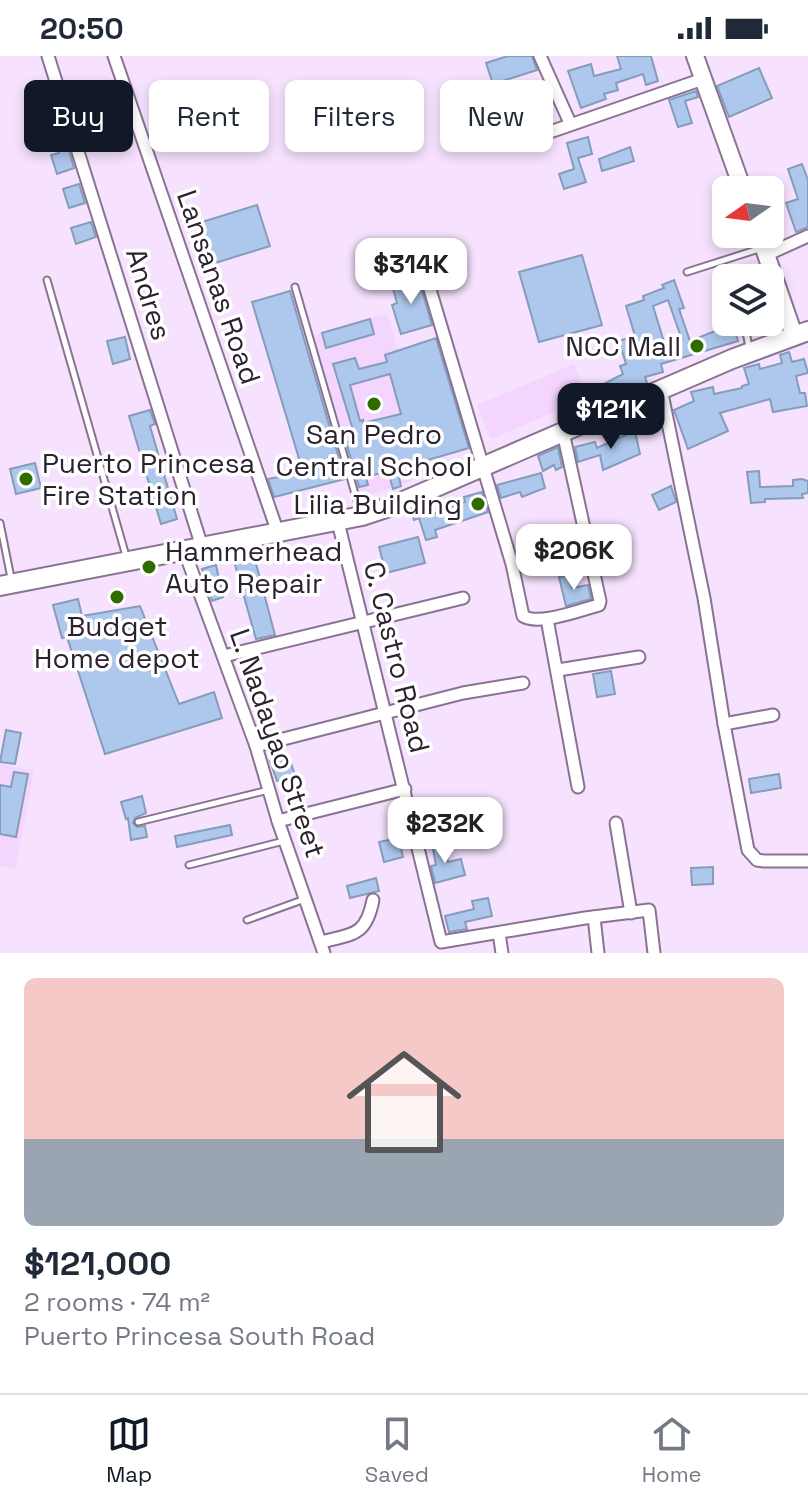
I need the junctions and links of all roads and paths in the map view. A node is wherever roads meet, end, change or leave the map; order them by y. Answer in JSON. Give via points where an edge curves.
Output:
{"nodes":[{"id":1,"x":48,"y":56,"type":"edge"},
{"id":2,"x":114,"y":56,"type":"edge"},
{"id":3,"x":540,"y":56,"type":"edge"},
{"id":4,"x":695,"y":56,"type":"edge"},
{"id":5,"x":703,"y":79,"type":"junction"},
{"id":6,"x":570,"y":123,"type":"junction"},
{"id":7,"x":553,"y":130,"type":"edge"},
{"id":8,"x":738,"y":176,"type":"edge"},
{"id":9,"x":808,"y":236,"type":"edge"},
{"id":10,"x":784,"y":241,"type":"edge"},
{"id":11,"x":755,"y":248,"type":"edge"},
{"id":12,"x":423,"y":266,"type":"dead end"},
{"id":13,"x":687,"y":272,"type":"dead end"},
{"id":14,"x":47,"y":280,"type":"dead end"},
{"id":15,"x":295,"y":287,"type":"dead end"},
{"id":16,"x":784,"y":306,"type":"edge"},
{"id":17,"x":801,"y":333,"type":"edge"},
{"id":18,"x":747,"y":336,"type":"edge"},
{"id":19,"x":750,"y":351,"type":"junction"},
{"id":20,"x":661,"y":389,"type":"junction"},
{"id":21,"x":563,"y":432,"type":"junction"},
{"id":22,"x":483,"y":467,"type":"junction"},
{"id":23,"x":362,"y":516,"type":"junction"},
{"id":24,"x":338,"y":522,"type":"junction"},
{"id":25,"x":0,"y":523,"type":"edge"},
{"id":26,"x":278,"y":533,"type":"junction"},
{"id":27,"x":193,"y":548,"type":"junction"},
{"id":28,"x":128,"y":561,"type":"junction"},
{"id":29,"x":6,"y":584,"type":"edge"},
{"id":30,"x":463,"y":598,"type":"dead end"},
{"id":31,"x":547,"y":619,"type":"junction"},
{"id":32,"x":364,"y":622,"type":"junction"},
{"id":33,"x":224,"y":656,"type":"junction"},
{"id":34,"x":639,"y":657,"type":"dead end"},
{"id":35,"x":558,"y":670,"type":"junction"},
{"id":36,"x":523,"y":683,"type":"dead end"},
{"id":37,"x":386,"y":712,"type":"junction"},
{"id":38,"x":773,"y":715,"type":"dead end"},
{"id":39,"x":724,"y":724,"type":"junction"},
{"id":40,"x":256,"y":746,"type":"junction"},
{"id":41,"x":578,"y":787,"type":"dead end"},
{"id":42,"x":405,"y":789,"type":"junction"},
{"id":43,"x":269,"y":790,"type":"junction"},
{"id":44,"x":278,"y":821,"type":"junction"},
{"id":45,"x":138,"y":822,"type":"dead end"},
{"id":46,"x":616,"y":823,"type":"dead end"},
{"id":47,"x":285,"y":841,"type":"junction"},
{"id":48,"x":808,"y":861,"type":"edge"},
{"id":49,"x":189,"y":865,"type":"dead end"},
{"id":50,"x":306,"y":899,"type":"junction"},
{"id":51,"x":373,"y":900,"type":"dead end"},
{"id":52,"x":631,"y":913,"type":"junction"},
{"id":53,"x":594,"y":917,"type":"junction"},
{"id":54,"x":247,"y":920,"type":"dead end"},
{"id":55,"x":499,"y":933,"type":"junction"},
{"id":56,"x":322,"y":948,"type":"edge"},
{"id":57,"x":502,"y":953,"type":"edge"},
{"id":58,"x":598,"y":953,"type":"edge"},
{"id":59,"x":654,"y":953,"type":"edge"}],
"edges":[{"from":1,"to":27,"type":"street","name":"Andres"},
{"from":2,"to":26,"type":"street","name":"Lansanas Road"},
{"from":3,"to":6,"type":"street"},
{"from":4,"to":5,"type":"street"},
{"from":5,"to":6,"type":"street"},
{"from":5,"to":8,"type":"street"},
{"from":6,"to":7,"type":"street"},
{"from":9,"to":10,"type":"street"},
{"from":11,"to":13,"type":"lane"},
{"from":12,"to":22,"type":"street"},
{"from":14,"to":28,"type":"lane"},
{"from":15,"to":23,"type":"lane"},
{"from":16,"to":17,"type":"street"},
{"from":17,"to":19,"type":"main road"},
{"from":18,"to":19,"type":"lane"},
{"from":19,"to":20,"type":"main road"},
{"from":20,"to":21,"type":"main road"},
{"from":20,"to":39,"type":"street"},
{"from":21,"to":22,"type":"main road"},
{"from":21,"to":31,"type":"street","via":[[600,601]]},
{"from":22,"to":23,"type":"main road"},
{"from":22,"to":31,"type":"street","via":[[523,616]]},
{"from":23,"to":24,"type":"main road"},
{"from":24,"to":26,"type":"main road"},
{"from":24,"to":32,"type":"street","name":"C. Castro Road"},
{"from":25,"to":29,"type":"lane"},
{"from":26,"to":27,"type":"main road"},
{"from":27,"to":28,"type":"main road"},
{"from":27,"to":33,"type":"street","name":"L. Nadayao Street"},
{"from":28,"to":29,"type":"main road"},
{"from":30,"to":32,"type":"street"},
{"from":31,"to":35,"type":"street"},
{"from":32,"to":33,"type":"street"},
{"from":32,"to":37,"type":"street","name":"C. Castro Road"},
{"from":33,"to":40,"type":"street","name":"L. Nadayao Street"},
{"from":34,"to":35,"type":"street"},
{"from":35,"to":41,"type":"street"},
{"from":36,"to":37,"type":"street"},
{"from":37,"to":40,"type":"street"},
{"from":37,"to":42,"type":"street","name":"C. Castro Road"},
{"from":38,"to":39,"type":"street"},
{"from":39,"to":48,"type":"street","via":[[748,850],[757,860]]},
{"from":40,"to":43,"type":"street","name":"L. Nadayao Street"},
{"from":42,"to":44,"type":"street"},
{"from":42,"to":55,"type":"street","name":"C. Castro Road","via":[[443,943]]},
{"from":43,"to":44,"type":"street","name":"L. Nadayao Street"},
{"from":43,"to":45,"type":"lane"},
{"from":44,"to":47,"type":"street","name":"L. Nadayao Street"},
{"from":46,"to":52,"type":"street"},
{"from":47,"to":49,"type":"lane"},
{"from":47,"to":50,"type":"street","name":"L. Nadayao Street"},
{"from":50,"to":54,"type":"lane"},
{"from":50,"to":56,"type":"street","name":"L. Nadayao Street"},
{"from":51,"to":56,"type":"street","via":[[363,928]]},
{"from":52,"to":53,"type":"street"},
{"from":52,"to":59,"type":"street","via":[[649,910]]},
{"from":53,"to":55,"type":"street"},
{"from":53,"to":58,"type":"street"},
{"from":55,"to":57,"type":"street"}]}
